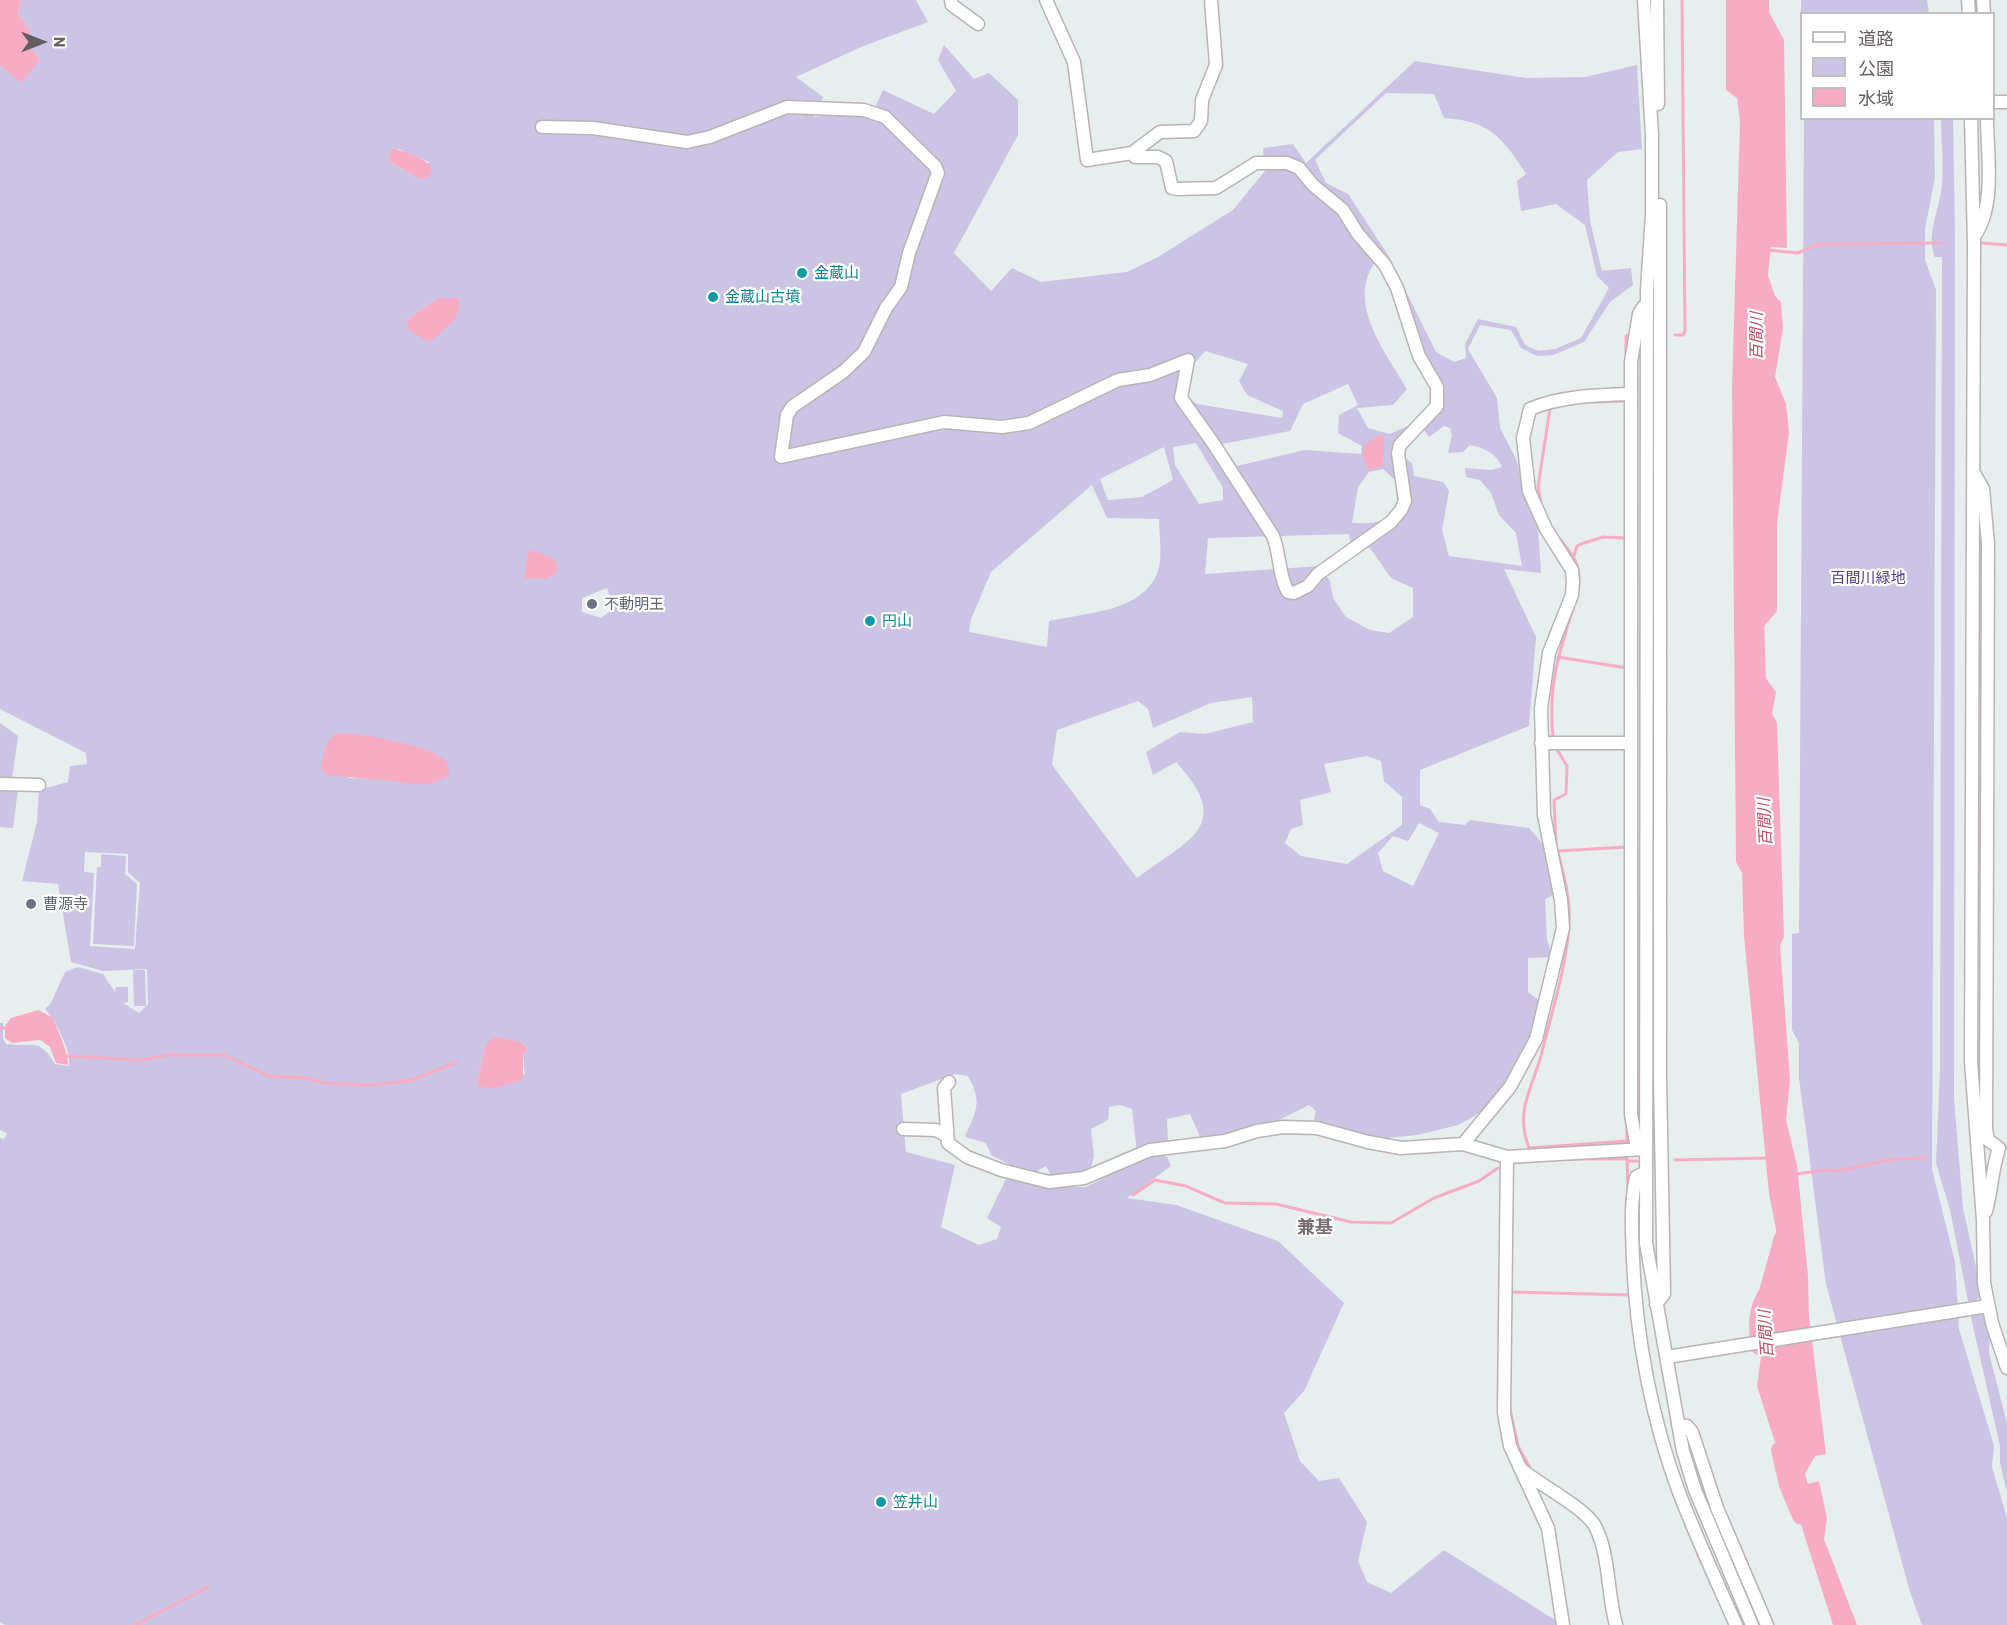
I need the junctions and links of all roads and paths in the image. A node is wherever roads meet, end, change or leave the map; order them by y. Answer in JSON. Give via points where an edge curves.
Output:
{"nodes":[{"id":1,"x":951,"y":0,"type":"edge"},
{"id":2,"x":1046,"y":0,"type":"edge"},
{"id":3,"x":1211,"y":0,"type":"edge"},
{"id":4,"x":1644,"y":0,"type":"edge"},
{"id":5,"x":1657,"y":0,"type":"edge"},
{"id":6,"x":978,"y":24,"type":"dead end"},
{"id":7,"x":1971,"y":120,"type":"edge"},
{"id":8,"x":1987,"y":120,"type":"edge"},
{"id":9,"x":542,"y":127,"type":"dead end"},
{"id":10,"x":1132,"y":153,"type":"junction"},
{"id":11,"x":1974,"y":237,"type":"junction"},
{"id":12,"x":1647,"y":303,"type":"junction"},
{"id":13,"x":1628,"y":394,"type":"junction"},
{"id":14,"x":1973,"y":472,"type":"junction"},
{"id":15,"x":1541,"y":744,"type":"junction"},
{"id":16,"x":1628,"y":744,"type":"junction"},
{"id":17,"x":0,"y":784,"type":"edge"},
{"id":18,"x":39,"y":785,"type":"dead end"},
{"id":19,"x":949,"y":1082,"type":"dead end"},
{"id":20,"x":903,"y":1129,"type":"dead end"},
{"id":21,"x":1986,"y":1129,"type":"junction"},
{"id":22,"x":946,"y":1136,"type":"junction"},
{"id":23,"x":1977,"y":1141,"type":"junction"},
{"id":24,"x":1463,"y":1144,"type":"junction"},
{"id":25,"x":2003,"y":1147,"type":"edge"},
{"id":26,"x":1643,"y":1149,"type":"junction"},
{"id":27,"x":1507,"y":1157,"type":"junction"},
{"id":28,"x":1646,"y":1172,"type":"junction"},
{"id":29,"x":1983,"y":1220,"type":"junction"},
{"id":30,"x":1656,"y":1304,"type":"junction"},
{"id":31,"x":1985,"y":1306,"type":"junction"},
{"id":32,"x":1672,"y":1356,"type":"junction"},
{"id":33,"x":2007,"y":1368,"type":"edge"},
{"id":34,"x":1678,"y":1425,"type":"junction"},
{"id":35,"x":1520,"y":1468,"type":"junction"},
{"id":36,"x":1563,"y":1625,"type":"edge"},
{"id":37,"x":1616,"y":1625,"type":"edge"},
{"id":38,"x":1736,"y":1625,"type":"edge"},
{"id":39,"x":1752,"y":1625,"type":"edge"},
{"id":40,"x":1767,"y":1625,"type":"edge"}],
"edges":[{"from":1,"to":6,"type":"street"},
{"from":2,"to":10,"type":"street","via":[[1074,62],[1088,160]]},
{"from":3,"to":10,"type":"street","via":[[1216,65],[1202,100],[1201,121],[1194,131],[1160,132]]},
{"from":4,"to":12,"type":"street","via":[[1652,135]]},
{"from":5,"to":30,"type":"street","via":[[1664,1294]]},
{"from":7,"to":11,"type":"street"},
{"from":8,"to":11,"type":"street","via":[[1987,197],[1981,226]]},
{"from":9,"to":10,"type":"street","via":[[593,128],[687,142],[787,107],[864,110],[885,117],[938,173],[901,286],[864,352],[843,372],[792,407],[781,457],[944,422],[1002,427],[1029,423],[1118,380],[1150,375],[1188,360],[1181,398],[1272,536],[1280,553],[1284,586],[1288,592],[1300,591],[1391,522],[1401,510],[1405,501],[1400,445],[1437,406],[1437,387],[1419,356],[1397,288],[1385,265],[1343,210],[1299,168],[1280,162],[1256,163],[1216,189],[1177,189],[1172,188],[1166,161],[1135,157]]},
{"from":11,"to":14,"type":"street"},
{"from":12,"to":13,"type":"street","via":[[1639,314]]},
{"from":12,"to":26,"type":"street"},
{"from":13,"to":15,"type":"street","via":[[1550,402],[1530,409],[1527,414],[1523,438],[1529,491],[1546,529],[1572,570],[1573,582],[1572,595],[1549,652],[1541,708]]},
{"from":13,"to":16,"type":"street"},
{"from":14,"to":21,"type":"street","via":[[1983,489],[1988,544]]},
{"from":14,"to":23,"type":"street","via":[[1971,1062]]},
{"from":15,"to":16,"type":"street"},
{"from":15,"to":24,"type":"street","via":[[1546,833],[1562,900],[1561,939],[1540,1029],[1526,1061],[1510,1088]]},
{"from":16,"to":26,"type":"street","via":[[1631,1114],[1636,1143]]},
{"from":17,"to":18,"type":"street"},
{"from":19,"to":22,"type":"street","via":[[944,1088]]},
{"from":20,"to":22,"type":"street","via":[[936,1130]]},
{"from":21,"to":23,"type":"street"},
{"from":21,"to":25,"type":"street","via":[[1988,1140]]},
{"from":22,"to":24,"type":"street","via":[[948,1143],[967,1156],[1001,1170],[1049,1182],[1084,1178],[1150,1150],[1225,1141],[1273,1128],[1317,1128],[1401,1148]]},
{"from":23,"to":29,"type":"street"},
{"from":24,"to":27,"type":"street"},
{"from":25,"to":29,"type":"street"},
{"from":26,"to":27,"type":"street"},
{"from":26,"to":28,"type":"street"},
{"from":27,"to":35,"type":"street","via":[[1504,1413],[1510,1446]]},
{"from":28,"to":30,"type":"street","via":[[1646,1243]]},
{"from":28,"to":38,"type":"street","via":[[1636,1177],[1632,1195],[1632,1238],[1637,1311],[1650,1389],[1680,1495]]},
{"from":29,"to":31,"type":"street"},
{"from":30,"to":32,"type":"street"},
{"from":31,"to":32,"type":"street"},
{"from":31,"to":33,"type":"street"},
{"from":32,"to":34,"type":"street"},
{"from":34,"to":39,"type":"street","via":[[1695,1490]]},
{"from":34,"to":40,"type":"street","via":[[1687,1426],[1692,1432],[1717,1508]]},
{"from":35,"to":36,"type":"street","via":[[1548,1528]]},
{"from":35,"to":37,"type":"street","via":[[1594,1525],[1604,1555]]}]}
